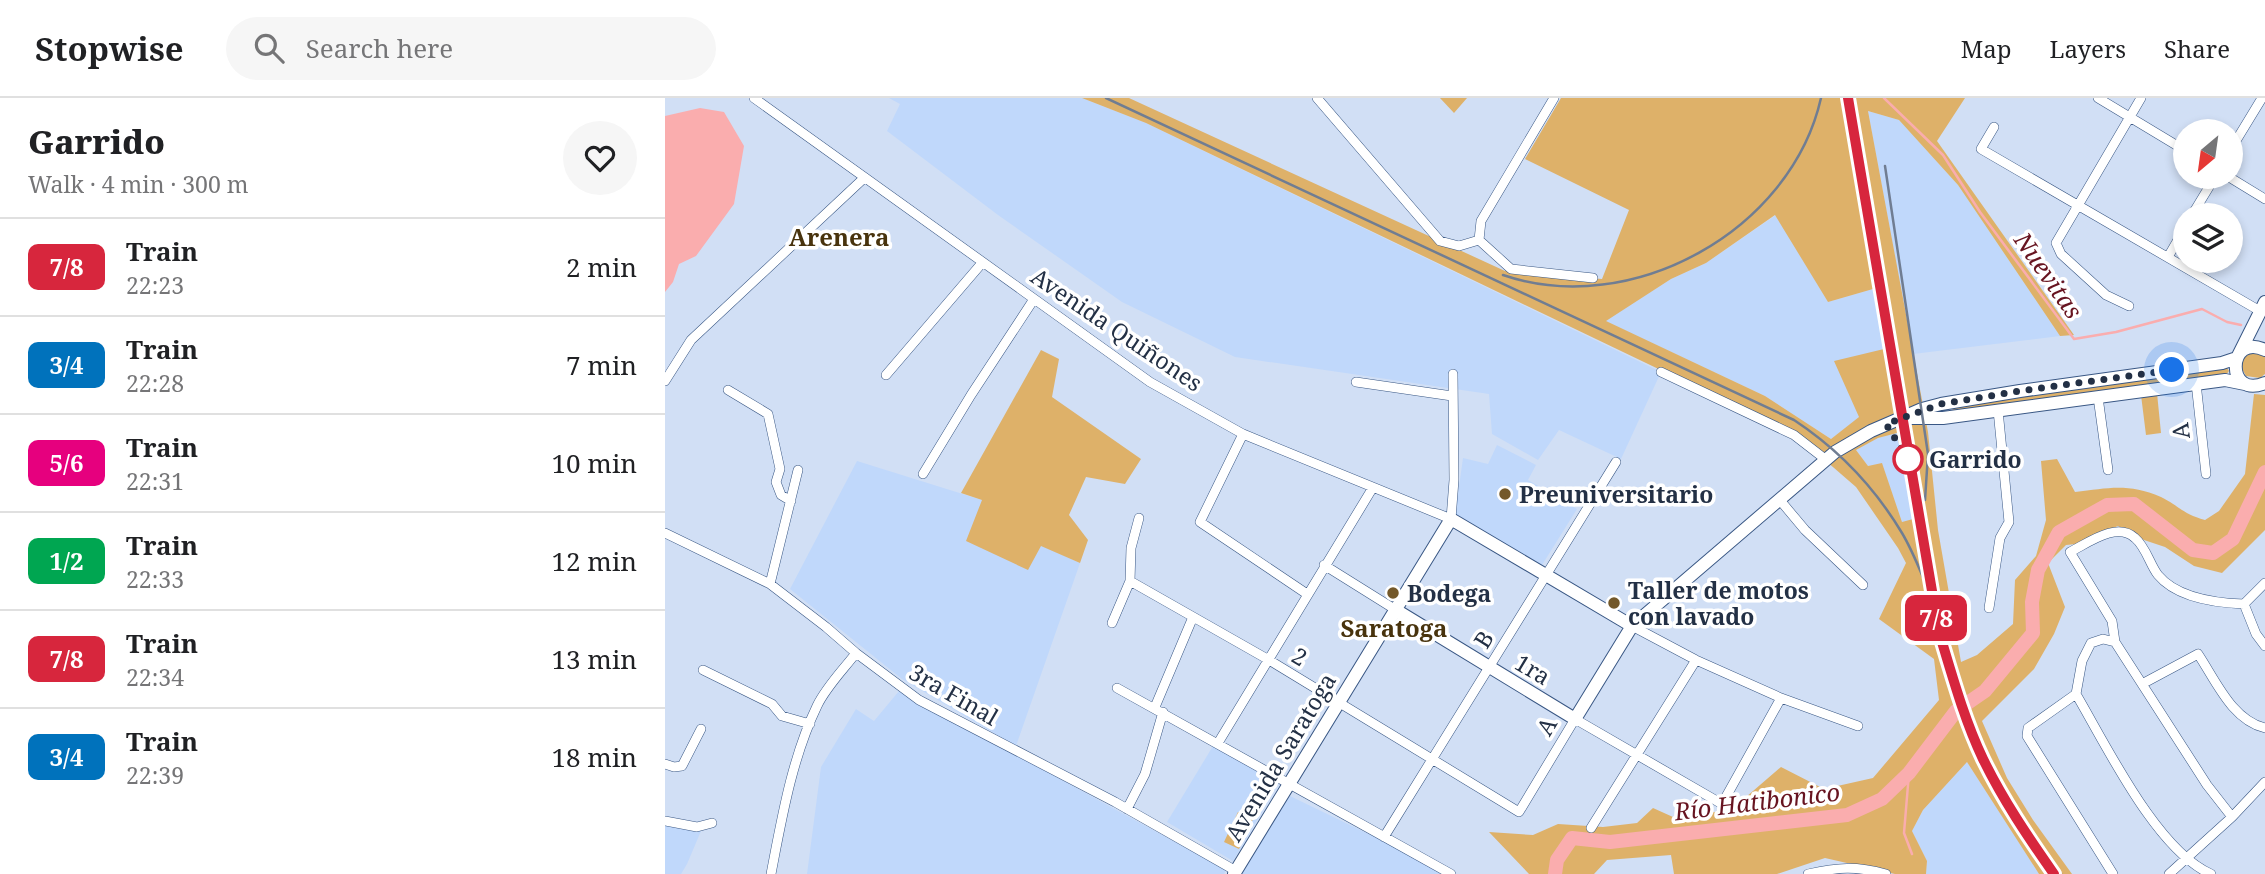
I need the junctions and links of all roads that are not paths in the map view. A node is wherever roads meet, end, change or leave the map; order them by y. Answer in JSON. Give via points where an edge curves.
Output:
{"nodes":[{"id":1,"x":754,"y":98,"type":"edge"},
{"id":2,"x":1317,"y":98,"type":"edge"},
{"id":3,"x":1554,"y":98,"type":"edge"},
{"id":4,"x":2098,"y":98,"type":"edge"},
{"id":5,"x":2141,"y":98,"type":"edge"},
{"id":6,"x":2262,"y":98,"type":"edge"},
{"id":7,"x":2130,"y":117,"type":"junction"},
{"id":8,"x":1994,"y":127,"type":"dead end"},
{"id":9,"x":2243,"y":129,"type":"edge"},
{"id":10,"x":2173,"y":143,"type":"edge"},
{"id":11,"x":863,"y":178,"type":"junction"},
{"id":12,"x":2243,"y":185,"type":"edge"},
{"id":13,"x":2265,"y":198,"type":"edge"},
{"id":14,"x":2079,"y":204,"type":"junction"},
{"id":15,"x":1479,"y":240,"type":"junction"},
{"id":16,"x":2173,"y":248,"type":"edge"},
{"id":17,"x":2168,"y":257,"type":"junction"},
{"id":18,"x":982,"y":263,"type":"junction"},
{"id":19,"x":1593,"y":278,"type":"dead end"},
{"id":20,"x":1034,"y":299,"type":"junction"},
{"id":21,"x":2129,"y":306,"type":"dead end"},
{"id":22,"x":2262,"y":306,"type":"edge"},
{"id":23,"x":2265,"y":350,"type":"edge"},
{"id":24,"x":2237,"y":358,"type":"junction"},
{"id":25,"x":1661,"y":372,"type":"dead end"},
{"id":26,"x":1453,"y":374,"type":"dead end"},
{"id":27,"x":886,"y":375,"type":"dead end"},
{"id":28,"x":665,"y":381,"type":"edge"},
{"id":29,"x":1356,"y":382,"type":"dead end"},
{"id":30,"x":2196,"y":383,"type":"junction"},
{"id":31,"x":2258,"y":385,"type":"edge"},
{"id":32,"x":728,"y":390,"type":"dead end"},
{"id":33,"x":1452,"y":396,"type":"junction"},
{"id":34,"x":2098,"y":397,"type":"junction"},
{"id":35,"x":1941,"y":404,"type":"junction"},
{"id":36,"x":1997,"y":410,"type":"junction"},
{"id":37,"x":1901,"y":418,"type":"junction"},
{"id":38,"x":1943,"y":418,"type":"junction"},
{"id":39,"x":1243,"y":434,"type":"junction"},
{"id":40,"x":1825,"y":459,"type":"junction"},
{"id":41,"x":1616,"y":462,"type":"dead end"},
{"id":42,"x":798,"y":470,"type":"dead end"},
{"id":43,"x":2108,"y":470,"type":"dead end"},
{"id":44,"x":923,"y":474,"type":"dead end"},
{"id":45,"x":2207,"y":474,"type":"dead end"},
{"id":46,"x":1372,"y":489,"type":"junction"},
{"id":47,"x":1779,"y":499,"type":"junction"},
{"id":48,"x":790,"y":501,"type":"junction"},
{"id":49,"x":1139,"y":519,"type":"dead end"},
{"id":50,"x":1451,"y":519,"type":"junction"},
{"id":51,"x":665,"y":533,"type":"edge"},
{"id":52,"x":1324,"y":565,"type":"junction"},
{"id":53,"x":1546,"y":574,"type":"junction"},
{"id":54,"x":1130,"y":581,"type":"junction"},
{"id":55,"x":2265,"y":583,"type":"edge"},
{"id":56,"x":770,"y":584,"type":"junction"},
{"id":57,"x":1863,"y":585,"type":"dead end"},
{"id":58,"x":1307,"y":594,"type":"junction"},
{"id":59,"x":2244,"y":604,"type":"junction"},
{"id":60,"x":1989,"y":608,"type":"dead end"},
{"id":61,"x":1395,"y":610,"type":"junction"},
{"id":62,"x":1192,"y":617,"type":"junction"},
{"id":63,"x":1112,"y":623,"type":"dead end"},
{"id":64,"x":1632,"y":626,"type":"junction"},
{"id":65,"x":2115,"y":642,"type":"junction"},
{"id":66,"x":2265,"y":646,"type":"edge"},
{"id":67,"x":856,"y":653,"type":"junction"},
{"id":68,"x":1269,"y":660,"type":"junction"},
{"id":69,"x":1696,"y":660,"type":"junction"},
{"id":70,"x":1489,"y":666,"type":"junction"},
{"id":71,"x":703,"y":670,"type":"dead end"},
{"id":72,"x":2142,"y":684,"type":"junction"},
{"id":73,"x":1117,"y":688,"type":"dead end"},
{"id":74,"x":2076,"y":694,"type":"junction"},
{"id":75,"x":1781,"y":698,"type":"junction"},
{"id":76,"x":1339,"y":701,"type":"junction"},
{"id":77,"x":1159,"y":710,"type":"junction"},
{"id":78,"x":1575,"y":719,"type":"junction"},
{"id":79,"x":810,"y":724,"type":"junction"},
{"id":80,"x":1858,"y":726,"type":"dead end"},
{"id":81,"x":2265,"y":728,"type":"edge"},
{"id":82,"x":701,"y":729,"type":"dead end"},
{"id":83,"x":1218,"y":743,"type":"junction"},
{"id":84,"x":1637,"y":756,"type":"junction"},
{"id":85,"x":1432,"y":758,"type":"junction"},
{"id":86,"x":665,"y":764,"type":"edge"},
{"id":87,"x":2265,"y":782,"type":"edge"},
{"id":88,"x":1289,"y":784,"type":"junction"},
{"id":89,"x":1128,"y":809,"type":"junction"},
{"id":90,"x":1519,"y":812,"type":"joint"},
{"id":91,"x":2232,"y":817,"type":"junction"},
{"id":92,"x":665,"y":821,"type":"edge"},
{"id":93,"x":712,"y":823,"type":"dead end"},
{"id":94,"x":1591,"y":828,"type":"dead end"},
{"id":95,"x":1384,"y":836,"type":"junction"},
{"id":96,"x":2187,"y":859,"type":"junction"},
{"id":97,"x":1836,"y":870,"type":"edge"},
{"id":98,"x":1235,"y":872,"type":"edge"},
{"id":99,"x":771,"y":874,"type":"edge"},
{"id":100,"x":1451,"y":874,"type":"edge"},
{"id":101,"x":1808,"y":874,"type":"edge"},
{"id":102,"x":1886,"y":874,"type":"edge"},
{"id":103,"x":2113,"y":874,"type":"edge"},
{"id":104,"x":2169,"y":874,"type":"edge"},
{"id":105,"x":2211,"y":874,"type":"edge"}],
"edges":[{"from":1,"to":11,"type":"street","name":"Avenida Quiñones"},
{"from":2,"to":15,"type":"street","via":[[1440,241],[1459,247]]},
{"from":3,"to":15,"type":"street","via":[[1481,221]]},
{"from":4,"to":7,"type":"street"},
{"from":5,"to":7,"type":"street"},
{"from":6,"to":9,"type":"street"},
{"from":7,"to":10,"type":"street"},
{"from":7,"to":14,"type":"street"},
{"from":8,"to":14,"type":"street","via":[[1981,149]]},
{"from":11,"to":18,"type":"street","name":"Avenida Quiñones"},
{"from":11,"to":28,"type":"street","via":[[691,340]]},
{"from":12,"to":13,"type":"street"},
{"from":14,"to":17,"type":"street"},
{"from":14,"to":21,"type":"street","via":[[2056,243],[2061,254],[2106,295]]},
{"from":15,"to":19,"type":"street","via":[[1511,270]]},
{"from":16,"to":17,"type":"street"},
{"from":17,"to":22,"type":"street"},
{"from":18,"to":20,"type":"street","name":"Avenida Quiñones"},
{"from":18,"to":27,"type":"street"},
{"from":20,"to":39,"type":"street","name":"Avenida Quiñones","via":[[1150,382]]},
{"from":20,"to":44,"type":"street"},
{"from":22,"to":24,"type":"main road"},
{"from":23,"to":24,"type":"main road","name":"A","via":[[2253,347]]},
{"from":24,"to":31,"type":"main road","via":[[2235,369]]},
{"from":24,"to":35,"type":"main road","name":"A"},
{"from":25,"to":40,"type":"street","via":[[1794,435]]},
{"from":26,"to":33,"type":"street"},
{"from":29,"to":33,"type":"street"},
{"from":30,"to":31,"type":"main road","via":[[2225,380]]},
{"from":30,"to":34,"type":"main road"},
{"from":30,"to":45,"type":"street","name":"A"},
{"from":32,"to":48,"type":"street","via":[[768,414],[780,469],[776,482],[781,495]]},
{"from":33,"to":50,"type":"street"},
{"from":34,"to":36,"type":"main road"},
{"from":34,"to":43,"type":"street"},
{"from":35,"to":37,"type":"main road","name":"A"},
{"from":35,"to":38,"type":"main road"},
{"from":36,"to":38,"type":"main road"},
{"from":36,"to":60,"type":"street","via":[[2009,522],[2000,538]]},
{"from":37,"to":38,"type":"main road"},
{"from":37,"to":40,"type":"main road","name":"A"},
{"from":39,"to":46,"type":"street","name":"Avenida Quiñones"},
{"from":39,"to":58,"type":"street","via":[[1200,522]]},
{"from":40,"to":47,"type":"main road","name":"A"},
{"from":41,"to":53,"type":"street","name":"B"},
{"from":42,"to":48,"type":"street"},
{"from":46,"to":50,"type":"street","name":"Avenida Quiñones"},
{"from":46,"to":52,"type":"street"},
{"from":47,"to":57,"type":"street"},
{"from":47,"to":64,"type":"main road","name":"A"},
{"from":48,"to":56,"type":"street"},
{"from":49,"to":54,"type":"street","via":[[1131,548]]},
{"from":50,"to":53,"type":"main road","name":"Avenida Quiñones"},
{"from":50,"to":61,"type":"main road","name":"Avenida Saratoga"},
{"from":51,"to":56,"type":"street","name":"3ra Final"},
{"from":52,"to":58,"type":"street"},
{"from":52,"to":61,"type":"street","name":"1ra"},
{"from":53,"to":64,"type":"main road","name":"Avenida Quiñones"},
{"from":53,"to":70,"type":"street","name":"B"},
{"from":54,"to":62,"type":"street","name":"2"},
{"from":54,"to":63,"type":"street"},
{"from":55,"to":59,"type":"street"},
{"from":56,"to":67,"type":"street","name":"3ra Final"},
{"from":58,"to":68,"type":"street"},
{"from":59,"to":65,"type":"street","via":[[2179,591],[2159,577],[2135,537],[2117,531],[2070,552],[2112,621]]},
{"from":59,"to":66,"type":"street"},
{"from":61,"to":70,"type":"main road","name":"1ra"},
{"from":61,"to":76,"type":"main road","name":"Avenida Saratoga"},
{"from":62,"to":68,"type":"street","name":"2"},
{"from":62,"to":77,"type":"street"},
{"from":64,"to":69,"type":"street"},
{"from":64,"to":78,"type":"main road","name":"A"},
{"from":65,"to":72,"type":"street"},
{"from":65,"to":74,"type":"street","via":[[2091,643],[2082,661]]},
{"from":67,"to":79,"type":"street","via":[[818,703]]},
{"from":67,"to":89,"type":"street","name":"3ra Final","via":[[919,700]]},
{"from":68,"to":76,"type":"street","name":"2"},
{"from":68,"to":83,"type":"street"},
{"from":69,"to":75,"type":"street"},
{"from":69,"to":84,"type":"street"},
{"from":70,"to":78,"type":"main road","name":"1ra"},
{"from":70,"to":85,"type":"street","name":"B"},
{"from":71,"to":79,"type":"street","via":[[772,704],[782,716]]},
{"from":72,"to":81,"type":"street","via":[[2198,654],[2242,718]]},
{"from":72,"to":91,"type":"street"},
{"from":73,"to":77,"type":"street"},
{"from":74,"to":96,"type":"street","via":[[2152,822]]},
{"from":74,"to":103,"type":"street","via":[[2028,729],[2027,736]]},
{"from":75,"to":80,"type":"street"},
{"from":75,"to":84,"type":"street","name":"1ra","via":[[1722,804]]},
{"from":76,"to":85,"type":"street","name":"2"},
{"from":76,"to":88,"type":"main road","name":"Avenida Saratoga"},
{"from":77,"to":83,"type":"street"},
{"from":77,"to":89,"type":"street","via":[[1145,774]]},
{"from":78,"to":84,"type":"street","name":"1ra"},
{"from":78,"to":90,"type":"street","name":"A"},
{"from":79,"to":99,"type":"street","via":[[787,796]]},
{"from":82,"to":86,"type":"street","via":[[682,766]]},
{"from":83,"to":88,"type":"street"},
{"from":84,"to":94,"type":"street"},
{"from":85,"to":90,"type":"street","name":"2"},
{"from":85,"to":95,"type":"street","name":"B"},
{"from":87,"to":91,"type":"street"},
{"from":88,"to":95,"type":"street"},
{"from":88,"to":98,"type":"main road","name":"Avenida Saratoga"},
{"from":89,"to":98,"type":"street","name":"3ra Final"},
{"from":91,"to":96,"type":"street"},
{"from":92,"to":93,"type":"street","via":[[697,827]]},
{"from":95,"to":100,"type":"street"},
{"from":96,"to":104,"type":"street"},
{"from":96,"to":105,"type":"street"},
{"from":97,"to":101,"type":"street"},
{"from":97,"to":102,"type":"street","via":[[1855,867]]}]}
